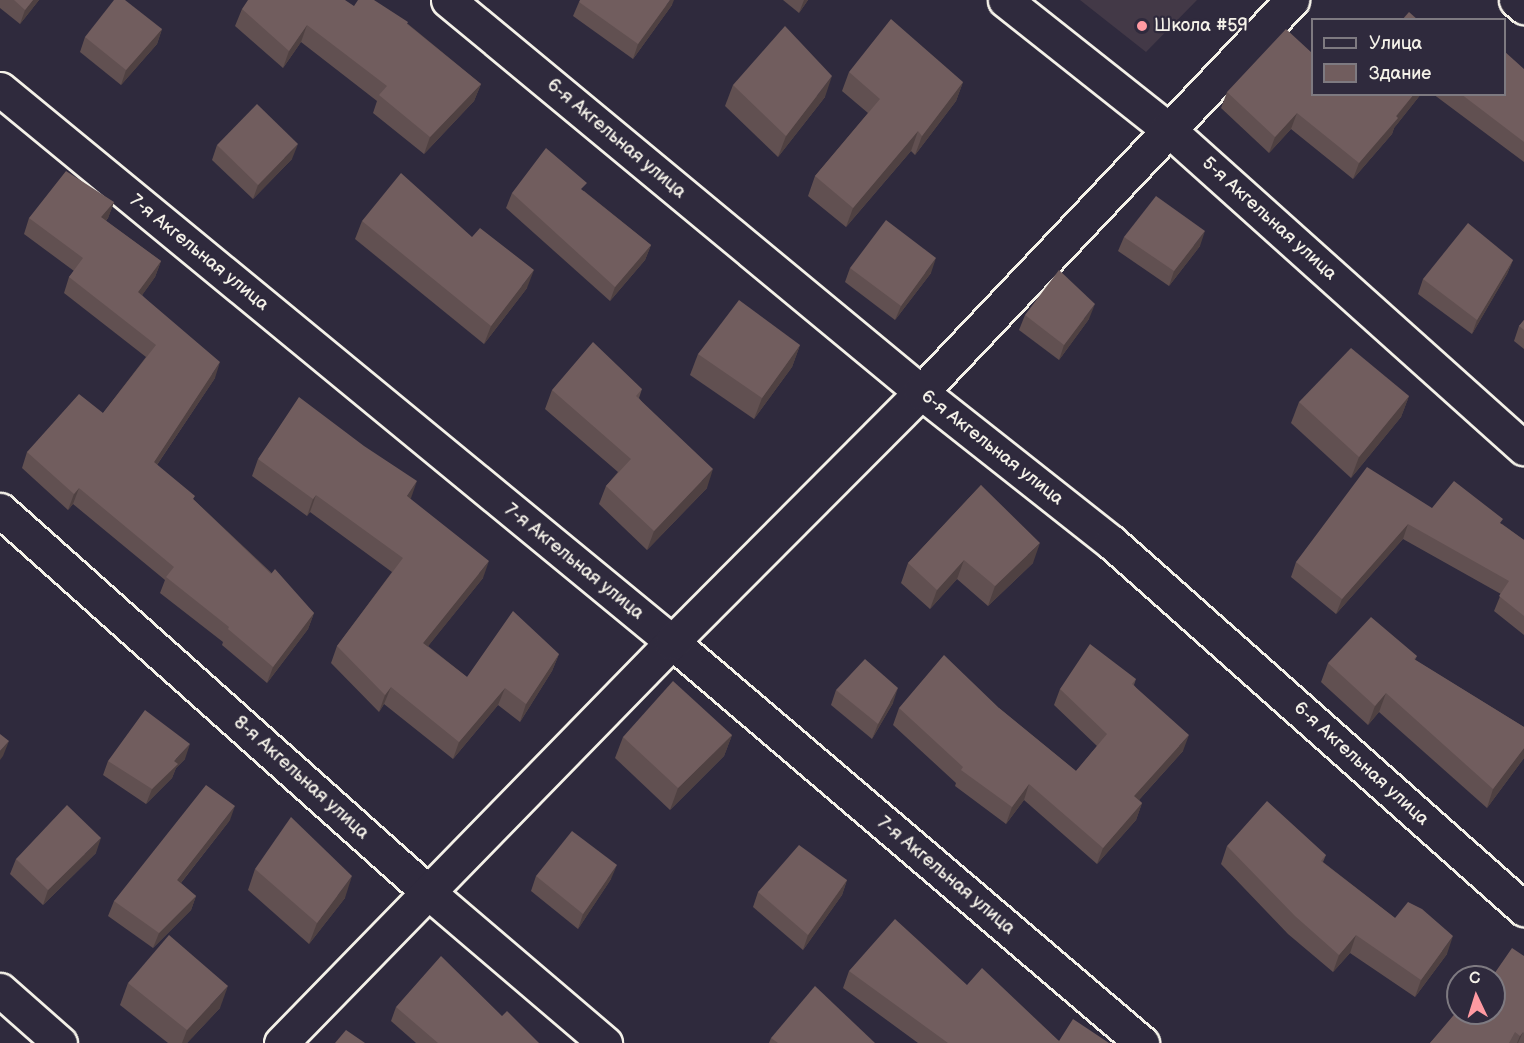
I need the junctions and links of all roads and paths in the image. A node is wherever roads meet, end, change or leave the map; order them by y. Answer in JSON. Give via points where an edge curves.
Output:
{"nodes":[{"id":1,"x":448,"y":0,"type":"edge"},
{"id":2,"x":1005,"y":0,"type":"edge"},
{"id":3,"x":1292,"y":0,"type":"edge"},
{"id":4,"x":1516,"y":0,"type":"edge"},
{"id":5,"x":1524,"y":7,"type":"edge"},
{"id":6,"x":0,"y":90,"type":"edge"},
{"id":7,"x":1168,"y":129,"type":"junction"},
{"id":8,"x":921,"y":392,"type":"junction"},
{"id":9,"x":1524,"y":448,"type":"edge"},
{"id":10,"x":0,"y":510,"type":"edge"},
{"id":11,"x":672,"y":642,"type":"junction"},
{"id":12,"x":428,"y":892,"type":"junction"},
{"id":13,"x":1524,"y":909,"type":"edge"},
{"id":14,"x":0,"y":990,"type":"edge"},
{"id":15,"x":60,"y":1043,"type":"edge"},
{"id":16,"x":281,"y":1043,"type":"edge"},
{"id":17,"x":605,"y":1043,"type":"edge"},
{"id":18,"x":1142,"y":1043,"type":"edge"}],
"edges":[{"from":1,"to":8,"type":"street","name":"6-я Акгельная улица"},
{"from":2,"to":7,"type":"street","name":"5-я Акгельная улица"},
{"from":3,"to":7,"type":"street"},
{"from":4,"to":5,"type":"street"},
{"from":6,"to":11,"type":"street","name":"7-я Акгельная улица"},
{"from":7,"to":8,"type":"street"},
{"from":7,"to":9,"type":"street","name":"5-я Акгельная улица"},
{"from":8,"to":11,"type":"street"},
{"from":8,"to":13,"type":"street","name":"6-я Акгельная улица","via":[[1111,542]]},
{"from":10,"to":12,"type":"street","name":"8-я Акгельная улица"},
{"from":11,"to":12,"type":"street"},
{"from":11,"to":18,"type":"street","name":"7-я Акгельная улица"},
{"from":12,"to":16,"type":"street"},
{"from":12,"to":17,"type":"street","name":"8-я Акгельная улица"},
{"from":14,"to":15,"type":"street"}]}
